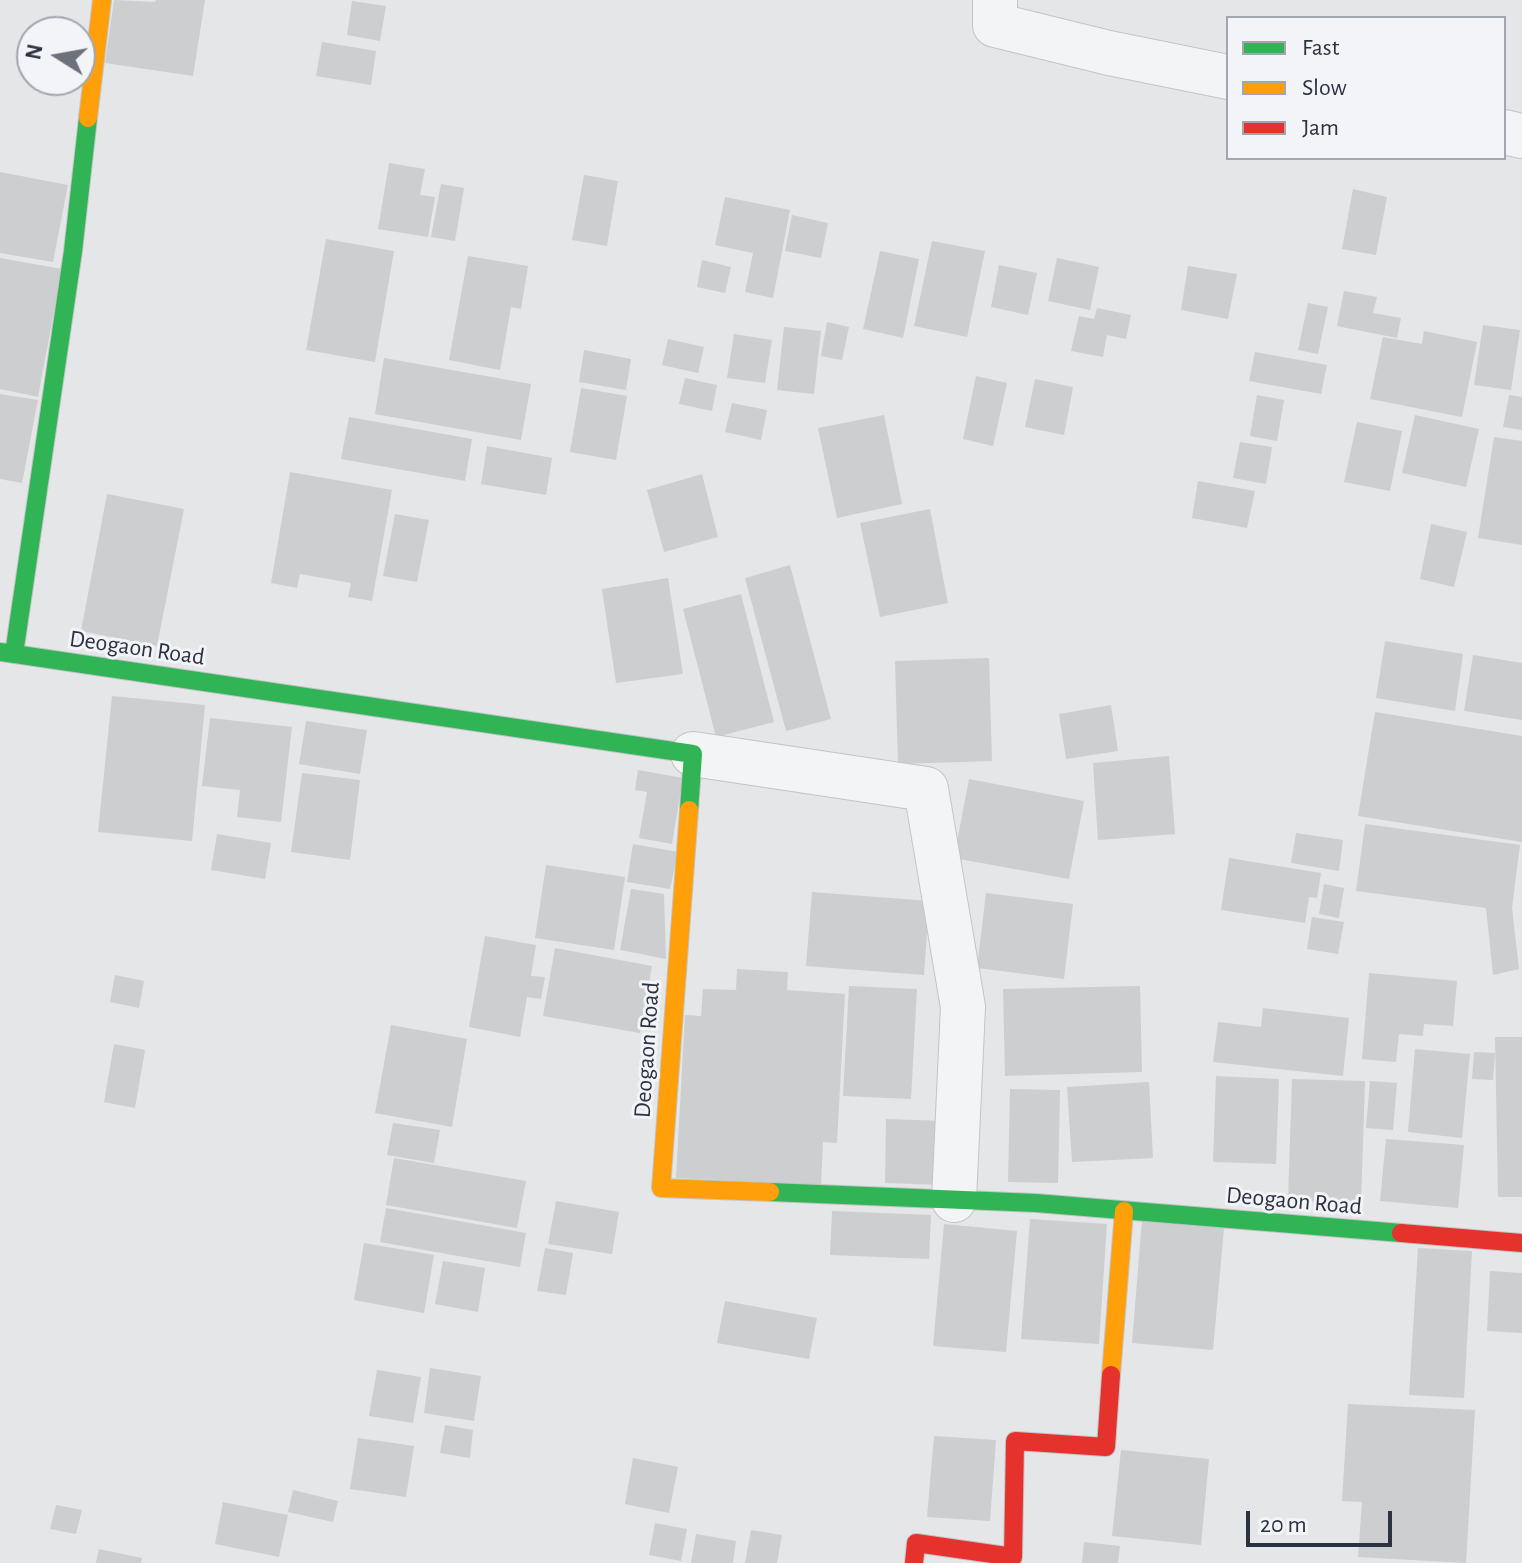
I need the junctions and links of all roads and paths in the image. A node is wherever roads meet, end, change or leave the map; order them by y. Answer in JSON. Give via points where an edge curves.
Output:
{"nodes":[{"id":1,"x":102,"y":0,"type":"edge"},
{"id":2,"x":995,"y":0,"type":"edge"},
{"id":3,"x":1226,"y":77,"type":"edge"},
{"id":4,"x":7,"y":653,"type":"edge"},
{"id":5,"x":693,"y":754,"type":"junction"},
{"id":6,"x":954,"y":1200,"type":"junction"},
{"id":7,"x":1124,"y":1211,"type":"junction"},
{"id":8,"x":1522,"y":1243,"type":"edge"},
{"id":9,"x":914,"y":1563,"type":"edge"}],
"edges":[{"from":1,"to":4,"type":"street","via":[[73,251]]},
{"from":2,"to":3,"type":"street","via":[[995,25]]},
{"from":4,"to":5,"type":"street","name":"Deogaon Road"},
{"from":5,"to":6,"type":"street","via":[[926,789],[963,1007]]},
{"from":5,"to":6,"type":"street","name":"Deogaon Road","via":[[661,1188]]},
{"from":6,"to":7,"type":"street","name":"Deogaon Road"},
{"from":7,"to":8,"type":"street","name":"Deogaon Road"},
{"from":7,"to":9,"type":"street","via":[[1106,1447],[1015,1441],[1013,1557],[916,1543]]}]}
